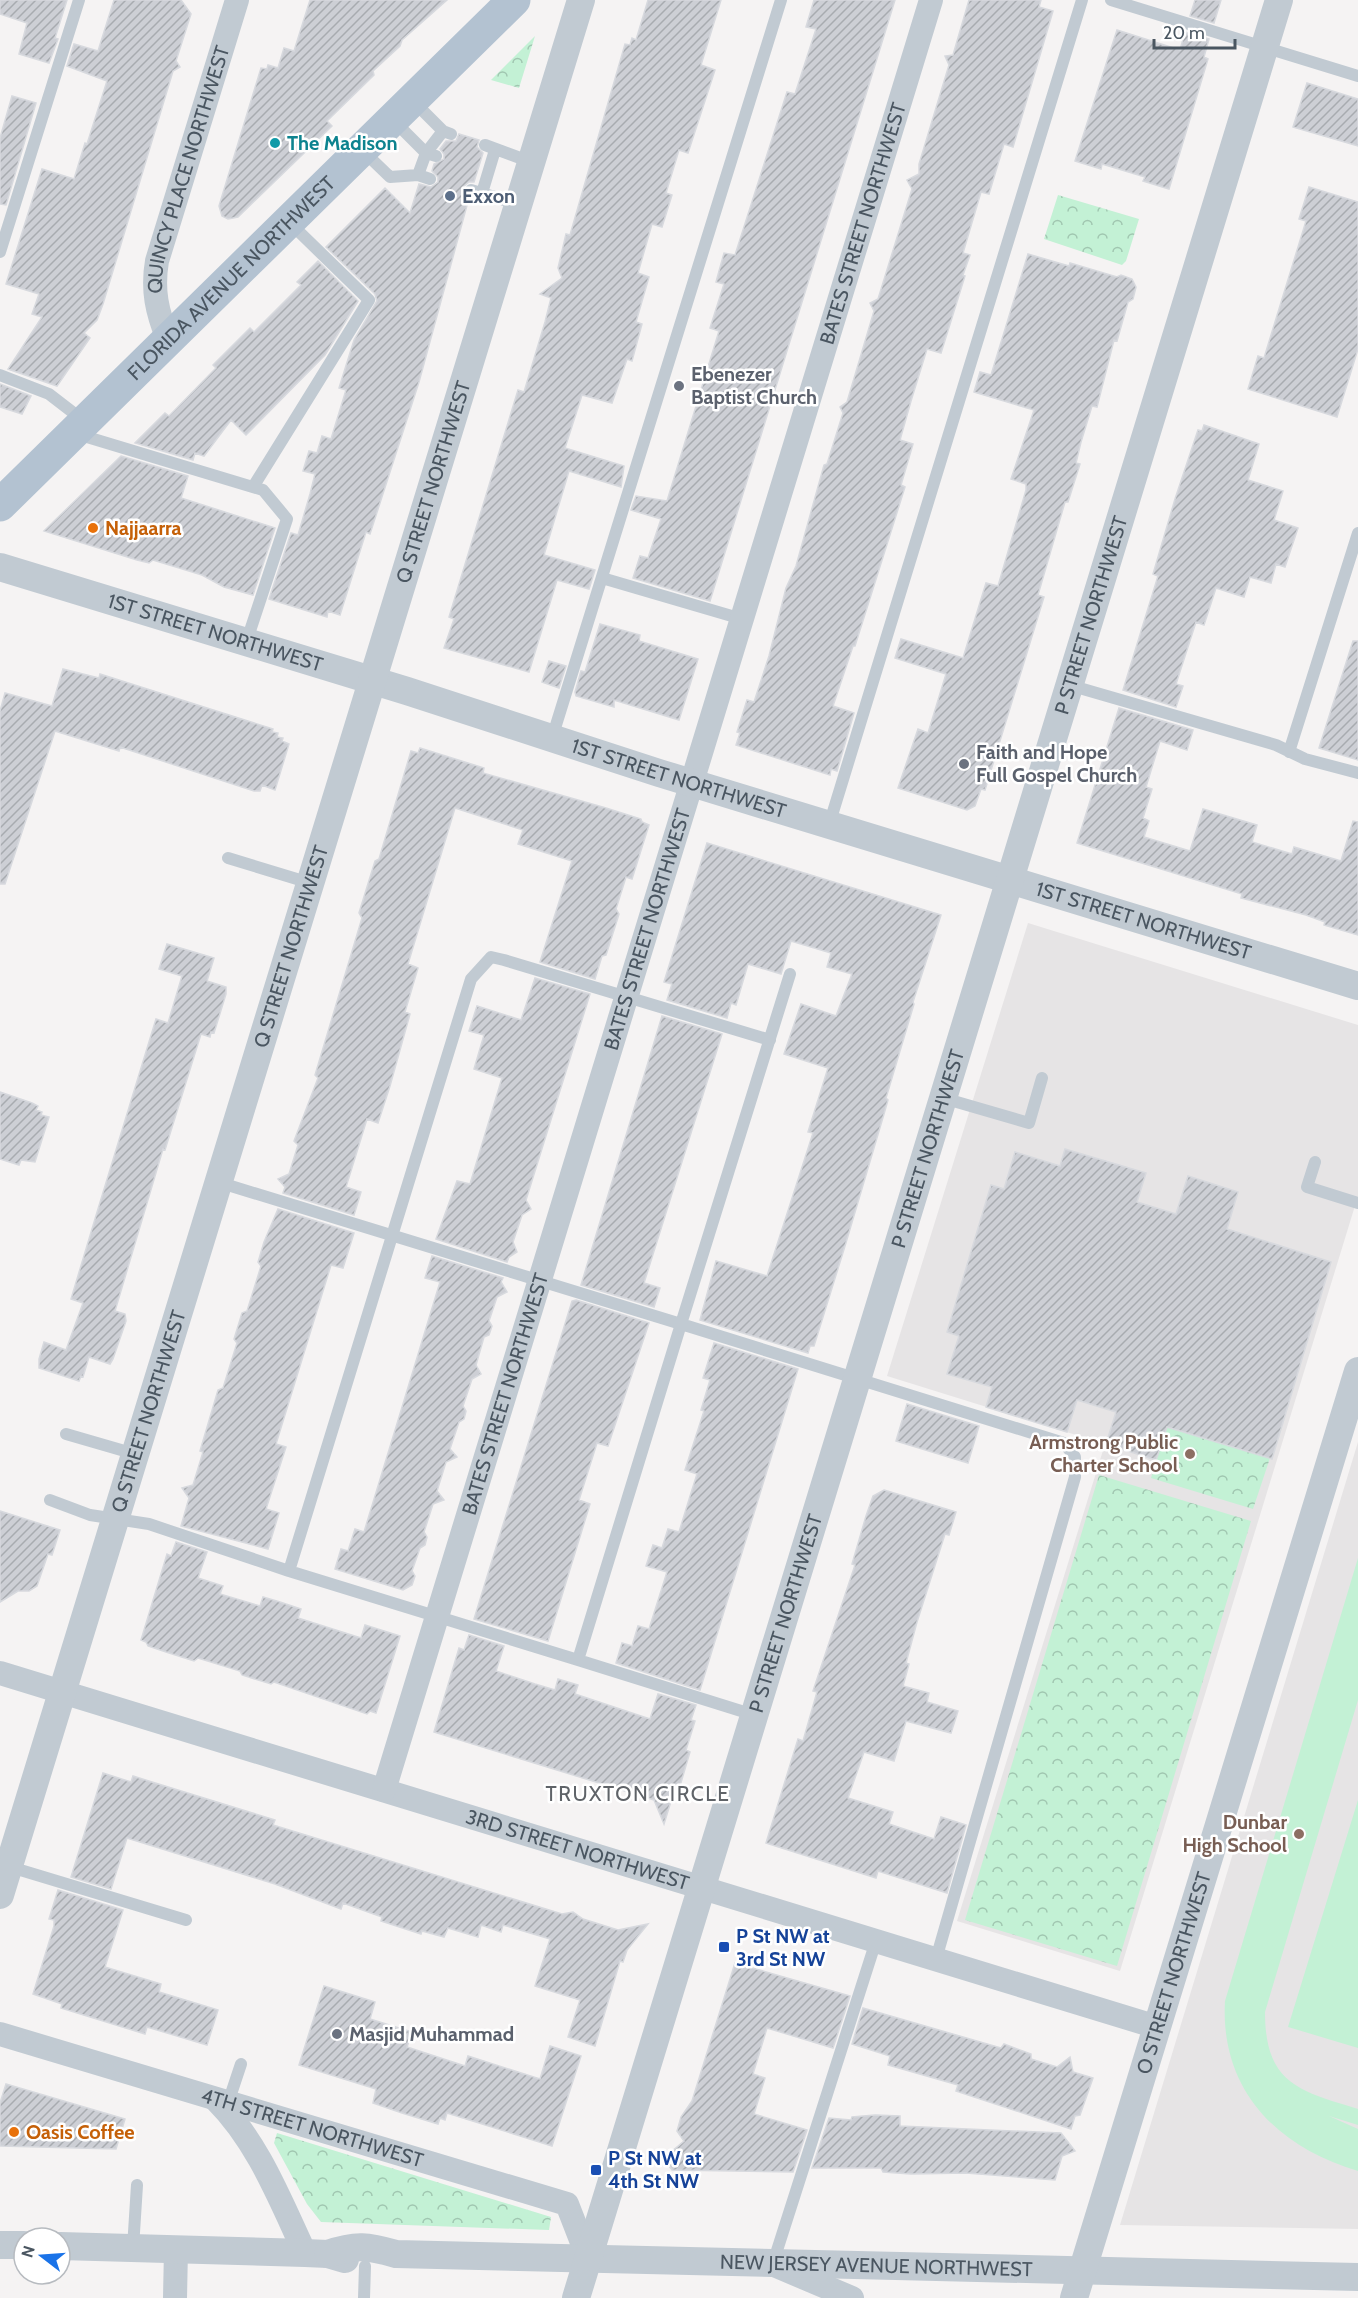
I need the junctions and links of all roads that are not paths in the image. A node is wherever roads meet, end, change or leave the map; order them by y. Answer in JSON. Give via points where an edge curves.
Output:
{"nodes":[{"id":1,"x":78,"y":0,"type":"edge"},
{"id":2,"x":237,"y":0,"type":"edge"},
{"id":3,"x":514,"y":0,"type":"edge"},
{"id":4,"x":581,"y":0,"type":"edge"},
{"id":5,"x":781,"y":0,"type":"edge"},
{"id":6,"x":931,"y":0,"type":"edge"},
{"id":7,"x":1082,"y":0,"type":"edge"},
{"id":8,"x":1112,"y":0,"type":"edge"},
{"id":9,"x":1279,"y":0,"type":"edge"},
{"id":10,"x":1264,"y":46,"type":"junction"},
{"id":11,"x":1358,"y":76,"type":"edge"},
{"id":12,"x":402,"y":110,"type":"junction"},
{"id":13,"x":361,"y":149,"type":"junction"},
{"id":14,"x":431,"y":154,"type":"junction"},
{"id":15,"x":531,"y":162,"type":"junction"},
{"id":16,"x":519,"y":204,"type":"junction"},
{"id":17,"x":288,"y":221,"type":"junction"},
{"id":18,"x":0,"y":252,"type":"edge"},
{"id":19,"x":168,"y":339,"type":"junction"},
{"id":20,"x":0,"y":375,"type":"edge"},
{"id":21,"x":78,"y":427,"type":"junction"},
{"id":22,"x":253,"y":487,"type":"junction"},
{"id":23,"x":0,"y":505,"type":"edge"},
{"id":24,"x":1358,"y":533,"type":"edge"},
{"id":25,"x":0,"y":567,"type":"edge"},
{"id":26,"x":602,"y":578,"type":"junction"},
{"id":27,"x":742,"y":620,"type":"junction"},
{"id":28,"x":246,"y":643,"type":"junction"},
{"id":29,"x":373,"y":681,"type":"junction"},
{"id":30,"x":1069,"y":686,"type":"junction"},
{"id":31,"x":551,"y":740,"type":"junction"},
{"id":32,"x":1289,"y":752,"type":"junction"},
{"id":33,"x":1358,"y":773,"type":"edge"},
{"id":34,"x":692,"y":783,"type":"junction"},
{"id":35,"x":829,"y":825,"type":"junction"},
{"id":36,"x":228,"y":858,"type":"dead end"},
{"id":37,"x":1010,"y":880,"type":"junction"},
{"id":38,"x":310,"y":883,"type":"junction"},
{"id":39,"x":790,"y":974,"type":"dead end"},
{"id":40,"x":1358,"y":986,"type":"edge"},
{"id":41,"x":626,"y":998,"type":"junction"},
{"id":42,"x":770,"y":1040,"type":"junction"},
{"id":43,"x":1042,"y":1078,"type":"dead end"},
{"id":44,"x":943,"y":1098,"type":"junction"},
{"id":45,"x":1315,"y":1162,"type":"dead end"},
{"id":46,"x":218,"y":1182,"type":"junction"},
{"id":47,"x":1358,"y":1203,"type":"edge"},
{"id":48,"x":392,"y":1234,"type":"junction"},
{"id":49,"x":540,"y":1281,"type":"junction"},
{"id":50,"x":681,"y":1324,"type":"junction"},
{"id":51,"x":1358,"y":1371,"type":"edge"},
{"id":52,"x":857,"y":1378,"type":"junction"},
{"id":53,"x":66,"y":1434,"type":"dead end"},
{"id":54,"x":135,"y":1454,"type":"junction"},
{"id":55,"x":50,"y":1500,"type":"dead end"},
{"id":56,"x":115,"y":1519,"type":"junction"},
{"id":57,"x":289,"y":1572,"type":"junction"},
{"id":58,"x":436,"y":1617,"type":"junction"},
{"id":59,"x":578,"y":1660,"type":"junction"},
{"id":60,"x":0,"y":1672,"type":"edge"},
{"id":61,"x":62,"y":1692,"type":"junction"},
{"id":62,"x":754,"y":1715,"type":"junction"},
{"id":63,"x":384,"y":1790,"type":"junction"},
{"id":64,"x":4,"y":1866,"type":"edge"},
{"id":65,"x":701,"y":1887,"type":"junction"},
{"id":66,"x":0,"y":1894,"type":"edge"},
{"id":67,"x":186,"y":1920,"type":"dead end"},
{"id":68,"x":876,"y":1941,"type":"junction"},
{"id":69,"x":936,"y":1959,"type":"junction"},
{"id":70,"x":1157,"y":2027,"type":"junction"},
{"id":71,"x":0,"y":2034,"type":"edge"},
{"id":72,"x":241,"y":2064,"type":"dead end"},
{"id":73,"x":222,"y":2101,"type":"junction"},
{"id":74,"x":136,"y":2185,"type":"dead end"},
{"id":75,"x":72,"y":2246,"type":"edge"},
{"id":76,"x":133,"y":2248,"type":"junction"},
{"id":77,"x":176,"y":2249,"type":"junction"},
{"id":78,"x":317,"y":2253,"type":"junction"},
{"id":79,"x":396,"y":2254,"type":"junction"},
{"id":80,"x":588,"y":2258,"type":"junction"},
{"id":81,"x":771,"y":2263,"type":"junction"},
{"id":82,"x":365,"y":2266,"type":"junction"},
{"id":83,"x":1083,"y":2269,"type":"junction"},
{"id":84,"x":1358,"y":2277,"type":"edge"},
{"id":85,"x":175,"y":2298,"type":"edge"},
{"id":86,"x":364,"y":2298,"type":"edge"},
{"id":87,"x":576,"y":2298,"type":"edge"},
{"id":88,"x":852,"y":2298,"type":"edge"},
{"id":89,"x":1074,"y":2298,"type":"edge"}],
"edges":[{"from":1,"to":18,"type":"lane"},
{"from":2,"to":19,"type":"street","name":"QUINCY PLACE NORTHWEST","via":[[157,261],[155,305]]},
{"from":3,"to":12,"type":"main road","name":"FLORIDA AVENUE NORTHWEST"},
{"from":4,"to":15,"type":"street","name":"Q STREET NORTHWEST"},
{"from":5,"to":26,"type":"lane"},
{"from":6,"to":27,"type":"street","name":"BATES STREET NORTHWEST"},
{"from":7,"to":35,"type":"lane"},
{"from":8,"to":10,"type":"lane"},
{"from":9,"to":10,"type":"street","name":"P STREET NORTHWEST"},
{"from":10,"to":11,"type":"lane"},
{"from":10,"to":30,"type":"street","name":"P STREET NORTHWEST"},
{"from":12,"to":13,"type":"main road","name":"FLORIDA AVENUE NORTHWEST"},
{"from":12,"to":14,"type":"lane"},
{"from":12,"to":14,"type":"lane","via":[[447,132]]},
{"from":13,"to":14,"type":"lane","via":[[390,177],[424,177]]},
{"from":13,"to":17,"type":"main road","name":"FLORIDA AVENUE NORTHWEST"},
{"from":15,"to":16,"type":"street","name":"Q STREET NORTHWEST"},
{"from":15,"to":16,"type":"lane","via":[[490,147],[483,169],[477,192]]},
{"from":16,"to":29,"type":"street","name":"Q STREET NORTHWEST"},
{"from":17,"to":19,"type":"main road","name":"FLORIDA AVENUE NORTHWEST"},
{"from":17,"to":22,"type":"lane","via":[[369,300]]},
{"from":19,"to":21,"type":"main road","name":"FLORIDA AVENUE NORTHWEST"},
{"from":20,"to":21,"type":"lane","via":[[49,394]]},
{"from":21,"to":22,"type":"lane"},
{"from":21,"to":23,"type":"main road","name":"FLORIDA AVENUE NORTHWEST"},
{"from":22,"to":28,"type":"lane","via":[[263,490],[287,519]]},
{"from":24,"to":32,"type":"lane"},
{"from":25,"to":28,"type":"street","name":"1ST STREET NORTHWEST"},
{"from":26,"to":27,"type":"lane"},
{"from":26,"to":31,"type":"lane"},
{"from":27,"to":34,"type":"street","name":"BATES STREET NORTHWEST"},
{"from":28,"to":29,"type":"street","name":"1ST STREET NORTHWEST"},
{"from":29,"to":31,"type":"street","name":"1ST STREET NORTHWEST"},
{"from":29,"to":38,"type":"street","name":"Q STREET NORTHWEST"},
{"from":30,"to":32,"type":"lane"},
{"from":30,"to":37,"type":"street","name":"P STREET NORTHWEST"},
{"from":31,"to":34,"type":"street","name":"1ST STREET NORTHWEST"},
{"from":32,"to":33,"type":"lane"},
{"from":34,"to":35,"type":"street","name":"1ST STREET NORTHWEST"},
{"from":34,"to":41,"type":"street","name":"BATES STREET NORTHWEST"},
{"from":35,"to":37,"type":"street","name":"1ST STREET NORTHWEST"},
{"from":36,"to":38,"type":"lane"},
{"from":37,"to":40,"type":"street","name":"1ST STREET NORTHWEST"},
{"from":37,"to":44,"type":"street","name":"P STREET NORTHWEST"},
{"from":38,"to":46,"type":"street","name":"Q STREET NORTHWEST"},
{"from":39,"to":42,"type":"lane"},
{"from":41,"to":42,"type":"lane"},
{"from":41,"to":48,"type":"lane","via":[[491,957],[481,965],[471,979]]},
{"from":41,"to":49,"type":"street","name":"BATES STREET NORTHWEST"},
{"from":42,"to":50,"type":"lane"},
{"from":43,"to":44,"type":"lane","via":[[1029,1123]]},
{"from":44,"to":52,"type":"street","name":"P STREET NORTHWEST"},
{"from":45,"to":47,"type":"lane","via":[[1307,1187]]},
{"from":46,"to":48,"type":"lane"},
{"from":46,"to":54,"type":"street","name":"Q STREET NORTHWEST"},
{"from":48,"to":49,"type":"lane"},
{"from":48,"to":57,"type":"lane"},
{"from":49,"to":50,"type":"lane"},
{"from":49,"to":58,"type":"street","name":"BATES STREET NORTHWEST"},
{"from":50,"to":52,"type":"lane"},
{"from":50,"to":59,"type":"lane"},
{"from":51,"to":70,"type":"street","name":"O STREET NORTHWEST"},
{"from":52,"to":62,"type":"street","name":"P STREET NORTHWEST"},
{"from":52,"to":69,"type":"lane","via":[[1064,1443],[1075,1457],[1075,1477]]},
{"from":53,"to":54,"type":"lane"},
{"from":54,"to":56,"type":"street","name":"Q STREET NORTHWEST"},
{"from":55,"to":56,"type":"lane","via":[[90,1515]]},
{"from":56,"to":57,"type":"lane","via":[[149,1524]]},
{"from":56,"to":61,"type":"street","name":"Q STREET NORTHWEST"},
{"from":57,"to":58,"type":"lane"},
{"from":58,"to":59,"type":"lane"},
{"from":58,"to":63,"type":"street","name":"BATES STREET NORTHWEST"},
{"from":59,"to":62,"type":"lane"},
{"from":60,"to":61,"type":"street","name":"3RD STREET NORTHWEST"},
{"from":61,"to":63,"type":"street","name":"3RD STREET NORTHWEST"},
{"from":61,"to":64,"type":"street","name":"Q STREET NORTHWEST"},
{"from":62,"to":65,"type":"street","name":"P STREET NORTHWEST"},
{"from":63,"to":65,"type":"street","name":"3RD STREET NORTHWEST"},
{"from":64,"to":66,"type":"street","name":"Q STREET NORTHWEST"},
{"from":64,"to":67,"type":"lane"},
{"from":65,"to":68,"type":"street","name":"3RD STREET NORTHWEST"},
{"from":65,"to":80,"type":"street","name":"P STREET NORTHWEST"},
{"from":68,"to":69,"type":"street","name":"3RD STREET NORTHWEST"},
{"from":68,"to":81,"type":"lane"},
{"from":69,"to":70,"type":"street","name":"3RD STREET NORTHWEST"},
{"from":70,"to":83,"type":"street","name":"O STREET NORTHWEST"},
{"from":71,"to":73,"type":"street","name":"4TH STREET NORTHWEST"},
{"from":72,"to":73,"type":"lane"},
{"from":73,"to":78,"type":"street"},
{"from":73,"to":80,"type":"street","name":"4TH STREET NORTHWEST","via":[[567,2204]]},
{"from":74,"to":76,"type":"lane"},
{"from":75,"to":76,"type":"street","name":"NEW JERSEY AVENUE NORTHWEST"},
{"from":76,"to":77,"type":"street","name":"NEW JERSEY AVENUE NORTHWEST"},
{"from":77,"to":78,"type":"street","name":"NEW JERSEY AVENUE NORTHWEST"},
{"from":77,"to":85,"type":"street"},
{"from":78,"to":79,"type":"street","name":"NEW JERSEY AVENUE NORTHWEST","via":[[367,2246]]},
{"from":78,"to":82,"type":"street","name":"NEW JERSEY AVENUE NORTHWEST"},
{"from":79,"to":80,"type":"street","name":"NEW JERSEY AVENUE NORTHWEST"},
{"from":79,"to":82,"type":"street","name":"NEW JERSEY AVENUE NORTHWEST","via":[[380,2266]]},
{"from":80,"to":81,"type":"street","name":"NEW JERSEY AVENUE NORTHWEST"},
{"from":80,"to":87,"type":"street","name":"P STREET NORTHWEST"},
{"from":81,"to":83,"type":"street","name":"NEW JERSEY AVENUE NORTHWEST"},
{"from":81,"to":88,"type":"street"},
{"from":82,"to":86,"type":"lane"},
{"from":83,"to":84,"type":"street","name":"NEW JERSEY AVENUE NORTHWEST"},
{"from":83,"to":89,"type":"street","name":"O STREET NORTHWEST"}]}
